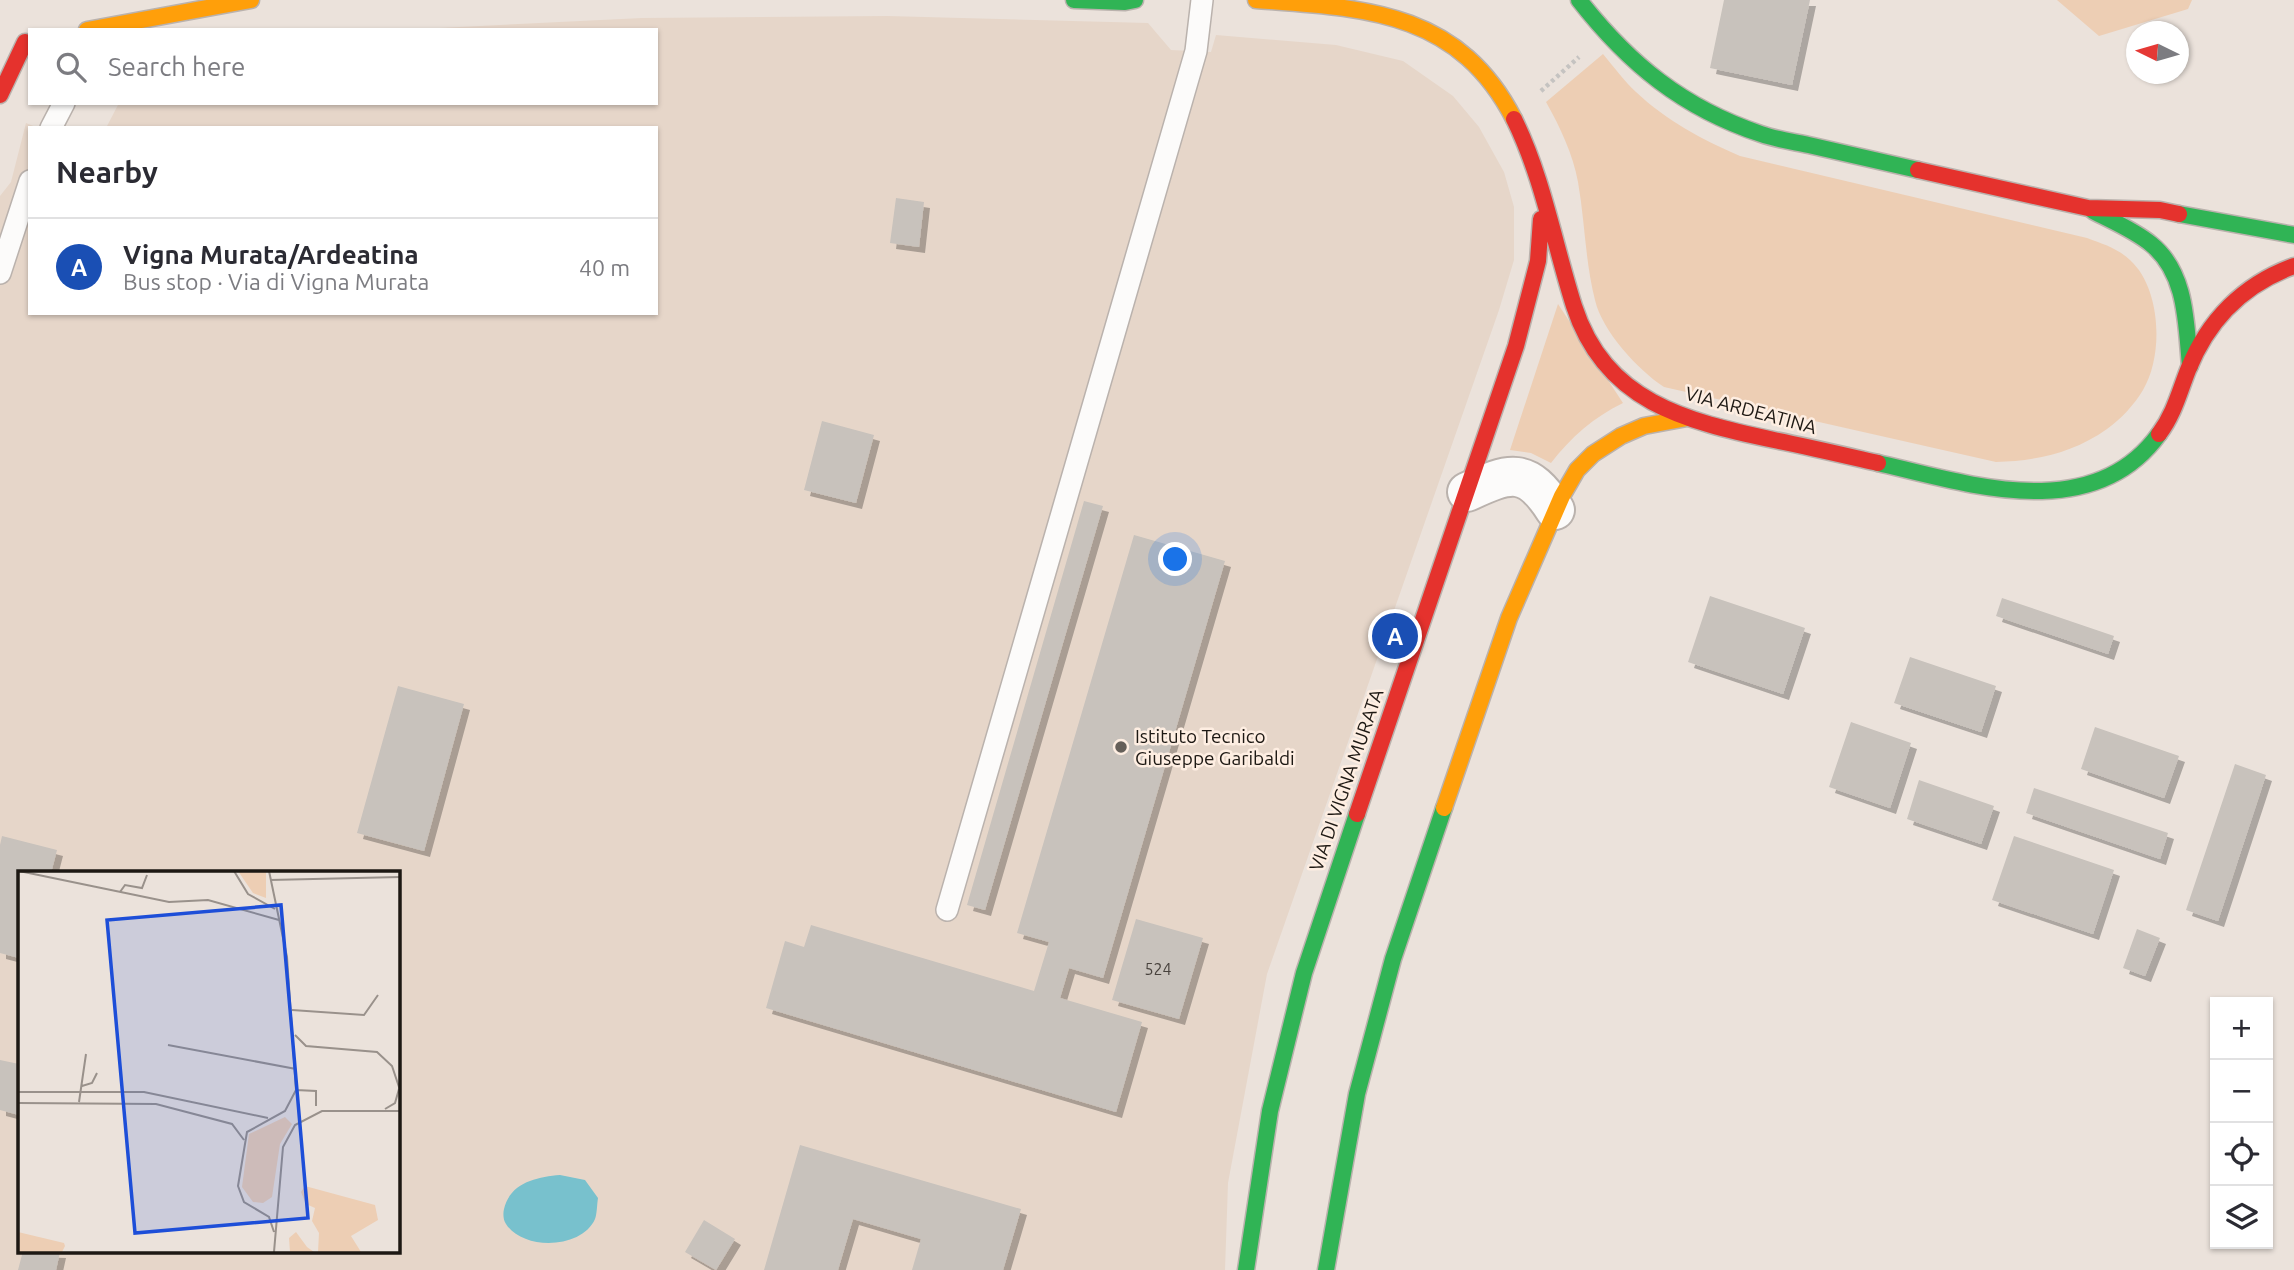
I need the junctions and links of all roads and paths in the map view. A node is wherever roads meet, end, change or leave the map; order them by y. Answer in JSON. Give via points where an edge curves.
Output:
{"nodes":[{"id":1,"x":251,"y":0,"type":"edge"},
{"id":2,"x":1074,"y":0,"type":"edge"},
{"id":3,"x":1135,"y":0,"type":"edge"},
{"id":4,"x":1202,"y":0,"type":"edge"},
{"id":5,"x":1256,"y":0,"type":"edge"},
{"id":6,"x":1579,"y":0,"type":"edge"},
{"id":7,"x":1355,"y":4,"type":"edge"},
{"id":8,"x":109,"y":27,"type":"edge"},
{"id":9,"x":1606,"y":34,"type":"junction"},
{"id":10,"x":23,"y":42,"type":"edge"},
{"id":11,"x":0,"y":95,"type":"edge"},
{"id":12,"x":63,"y":105,"type":"edge"},
{"id":13,"x":1513,"y":115,"type":"junction"},
{"id":14,"x":52,"y":126,"type":"edge"},
{"id":15,"x":28,"y":187,"type":"edge"},
{"id":16,"x":1541,"y":189,"type":"junction"},
{"id":17,"x":2088,"y":208,"type":"junction"},
{"id":18,"x":2294,"y":235,"type":"edge"},
{"id":19,"x":2294,"y":265,"type":"edge"},
{"id":20,"x":0,"y":273,"type":"edge"},
{"id":21,"x":2190,"y":366,"type":"junction"},
{"id":22,"x":1687,"y":418,"type":"junction"},
{"id":23,"x":1467,"y":492,"type":"junction"},
{"id":24,"x":1563,"y":496,"type":"junction"},
{"id":25,"x":947,"y":911,"type":"dead end"},
{"id":26,"x":1246,"y":1270,"type":"edge"},
{"id":27,"x":1326,"y":1270,"type":"edge"}],
"edges":[{"from":1,"to":8,"type":"main road"},
{"from":2,"to":3,"type":"main road"},
{"from":4,"to":25,"type":"lane","via":[[1196,51]]},
{"from":5,"to":7,"type":"main road","name":"VIA ARDEATINA"},
{"from":6,"to":9,"type":"main road","name":"VIA ARDEATINA"},
{"from":7,"to":13,"type":"main road","name":"VIA ARDEATINA","via":[[1424,29],[1468,57]]},
{"from":9,"to":13,"type":"path"},
{"from":9,"to":17,"type":"main road","name":"VIA ARDEATINA","via":[[1650,77],[1687,103],[1743,128]]},
{"from":10,"to":11,"type":"main road"},
{"from":12,"to":14,"type":"lane"},
{"from":13,"to":16,"type":"main road","name":"VIA ARDEATINA"},
{"from":15,"to":20,"type":"lane"},
{"from":16,"to":22,"type":"main road","name":"VIA ARDEATINA","via":[[1578,318],[1601,363],[1627,387]]},
{"from":16,"to":23,"type":"main road","name":"VIA DI VIGNA MURATA","via":[[1541,237],[1534,284]]},
{"from":17,"to":18,"type":"main road","name":"VIA ARDEATINA","via":[[2160,210]]},
{"from":17,"to":21,"type":"main road","name":"VIA ARDEATINA","via":[[2147,241],[2171,266],[2183,300]]},
{"from":19,"to":21,"type":"main road","name":"VIA ARDEATINA","via":[[2259,281],[2232,302],[2211,327]]},
{"from":21,"to":22,"type":"main road","name":"VIA ARDEATINA","via":[[2168,423],[2139,458],[2102,479],[2054,492],[1986,488]]},
{"from":22,"to":24,"type":"main road","via":[[1644,426],[1621,436],[1593,454]]},
{"from":23,"to":24,"type":"street","via":[[1506,476],[1534,482]]},
{"from":23,"to":26,"type":"main road","name":"VIA DI VIGNA MURATA","via":[[1304,973],[1270,1111]]},
{"from":24,"to":27,"type":"main road","via":[[1509,618],[1393,959],[1357,1094]]}]}
